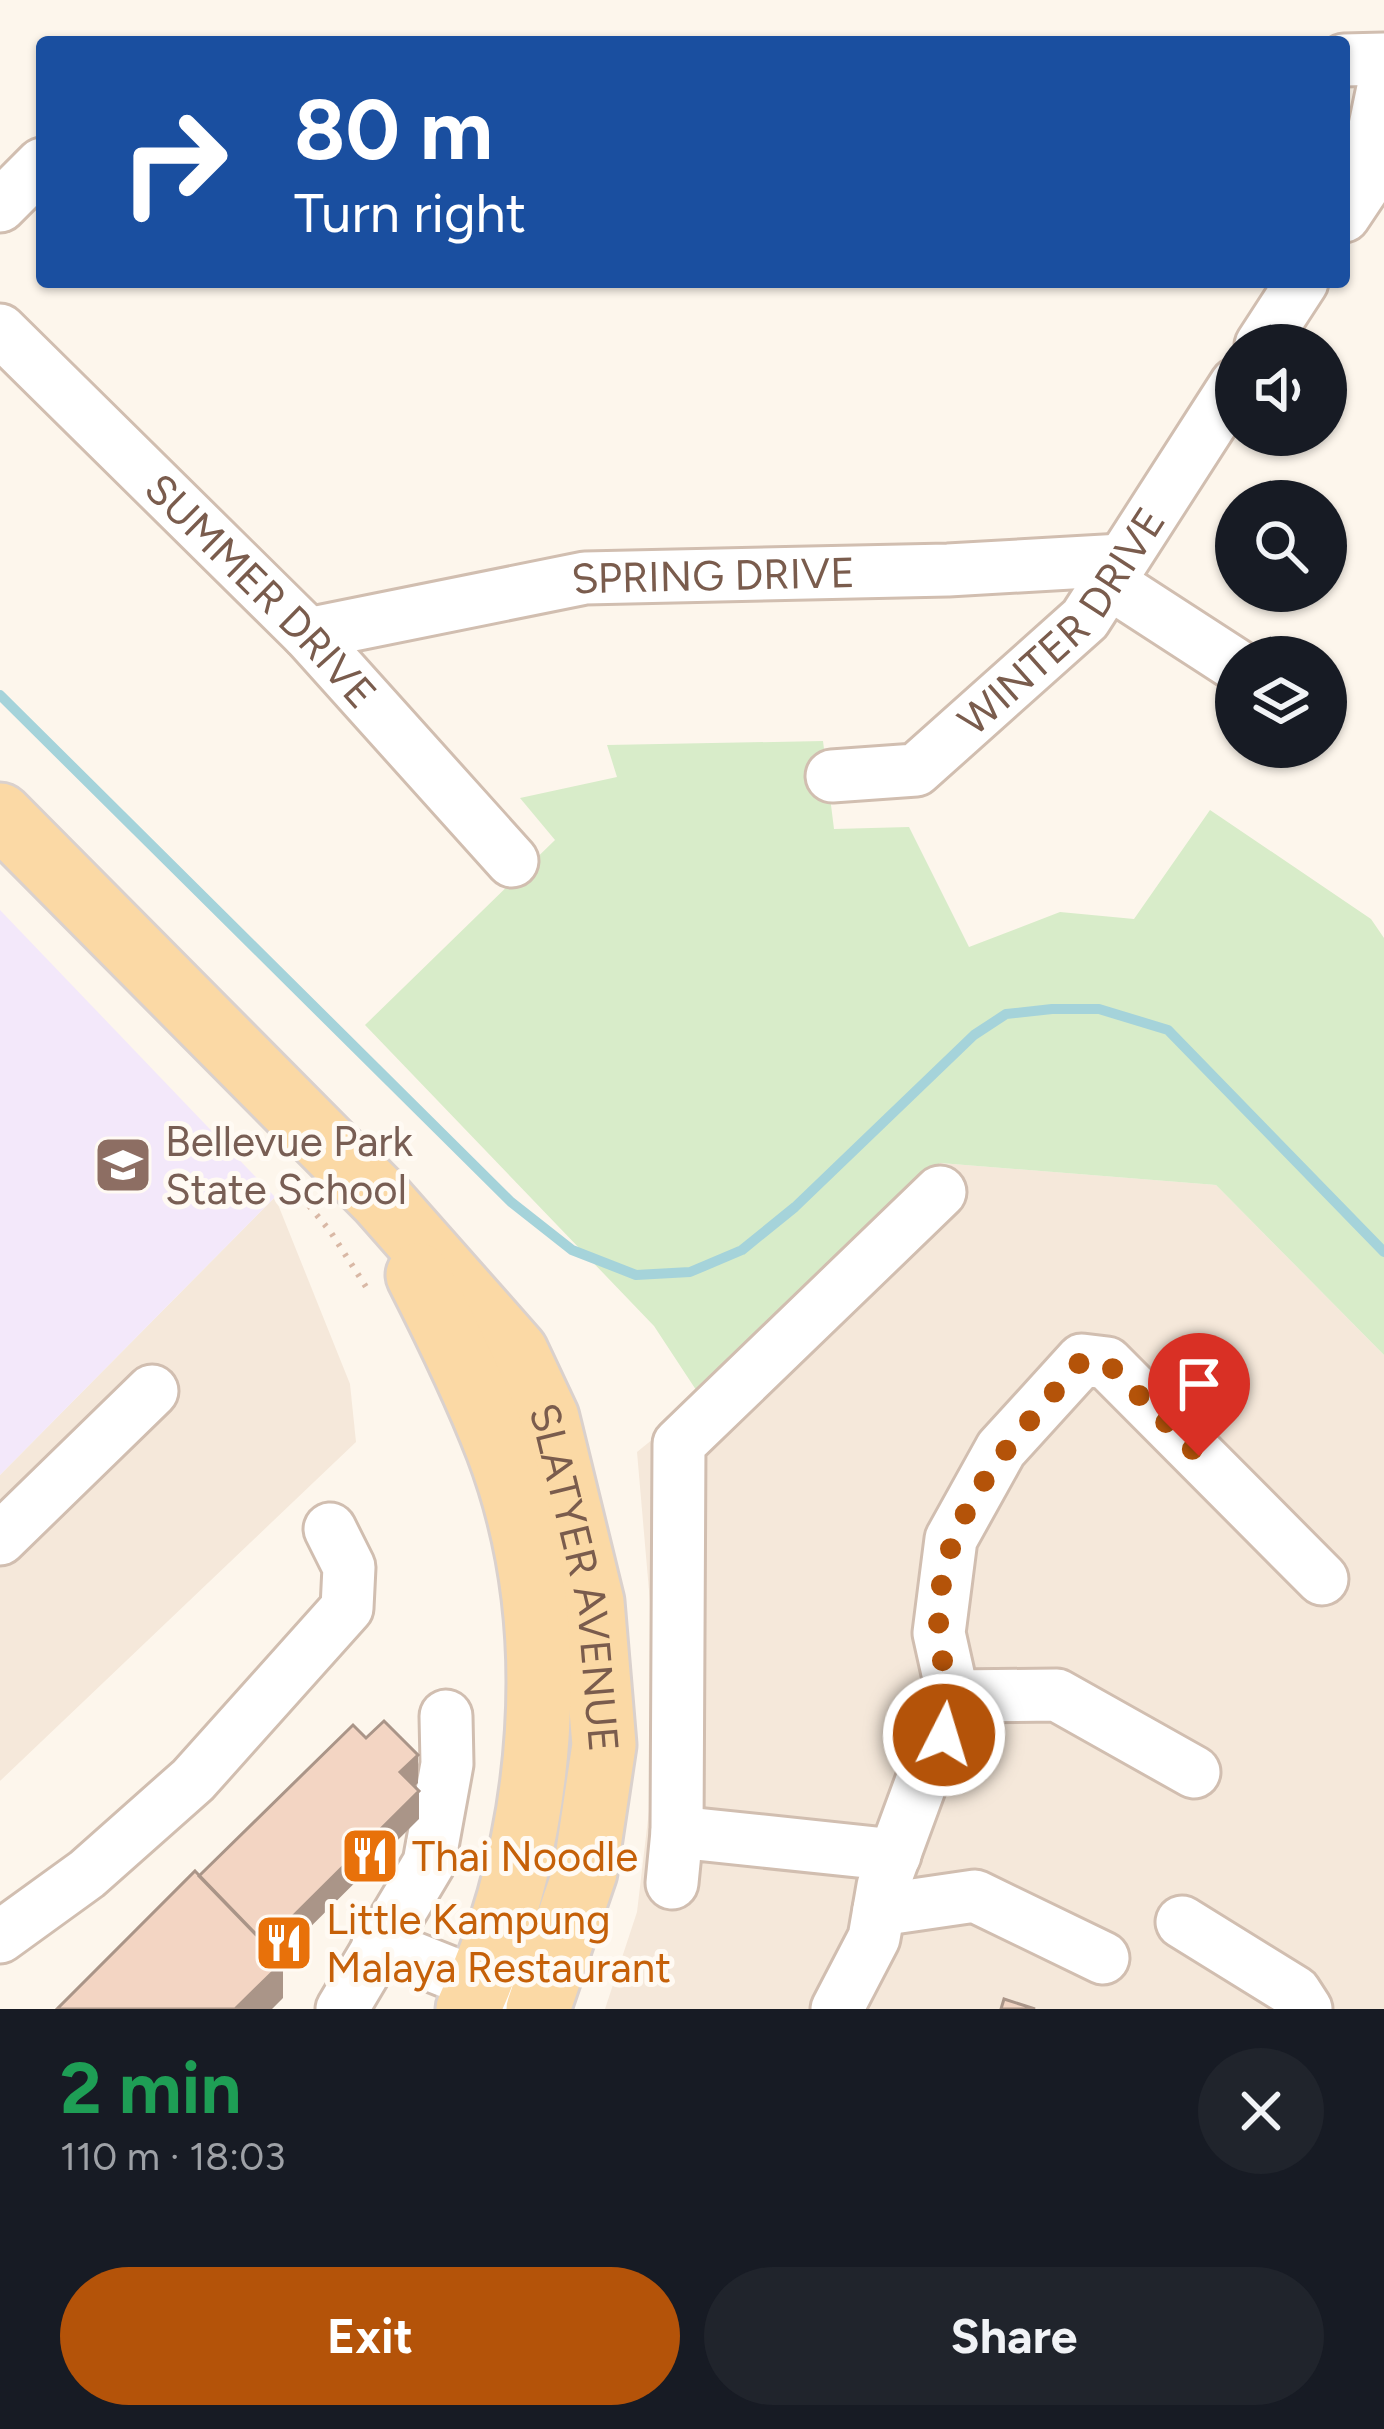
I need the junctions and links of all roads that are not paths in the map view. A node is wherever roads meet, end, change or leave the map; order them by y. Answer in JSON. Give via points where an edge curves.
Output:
{"nodes":[{"id":1,"x":1384,"y":59,"type":"edge"},
{"id":2,"x":1350,"y":60,"type":"edge"},
{"id":3,"x":1384,"y":83,"type":"edge"},
{"id":4,"x":36,"y":170,"type":"edge"},
{"id":5,"x":0,"y":206,"type":"edge"},
{"id":6,"x":1350,"y":207,"type":"edge"},
{"id":7,"x":1298,"y":288,"type":"edge"},
{"id":8,"x":1275,"y":324,"type":"edge"},
{"id":9,"x":0,"y":330,"type":"edge"},
{"id":10,"x":1215,"y":416,"type":"edge"},
{"id":11,"x":1115,"y":571,"type":"junction"},
{"id":12,"x":308,"y":634,"type":"junction"},
{"id":13,"x":1215,"y":649,"type":"edge"},
{"id":14,"x":832,"y":776,"type":"dead end"},
{"id":15,"x":0,"y":815,"type":"edge"},
{"id":16,"x":512,"y":861,"type":"dead end"},
{"id":17,"x":940,"y":1192,"type":"dead end"},
{"id":18,"x":380,"y":1198,"type":"junction"},
{"id":19,"x":152,"y":1391,"type":"dead end"},
{"id":20,"x":330,"y":1529,"type":"dead end"},
{"id":21,"x":0,"y":1539,"type":"edge"},
{"id":22,"x":1322,"y":1579,"type":"dead end"},
{"id":23,"x":953,"y":1696,"type":"junction"},
{"id":24,"x":446,"y":1716,"type":"dead end"},
{"id":25,"x":1194,"y":1772,"type":"dead end"},
{"id":26,"x":677,"y":1832,"type":"junction"},
{"id":27,"x":895,"y":1855,"type":"junction"},
{"id":28,"x":672,"y":1883,"type":"dead end"},
{"id":29,"x":879,"y":1910,"type":"junction"},
{"id":30,"x":1182,"y":1922,"type":"dead end"},
{"id":31,"x":0,"y":1937,"type":"edge"},
{"id":32,"x":378,"y":1944,"type":"junction"},
{"id":33,"x":1103,"y":1958,"type":"dead end"},
{"id":34,"x":474,"y":1997,"type":"edge"},
{"id":35,"x":541,"y":2008,"type":"edge"},
{"id":36,"x":342,"y":2009,"type":"edge"},
{"id":37,"x":837,"y":2009,"type":"edge"},
{"id":38,"x":1306,"y":2009,"type":"edge"}],
"edges":[{"from":1,"to":2,"type":"street"},
{"from":3,"to":6,"type":"street","via":[[1362,189]]},
{"from":4,"to":5,"type":"street"},
{"from":7,"to":8,"type":"street"},
{"from":9,"to":12,"type":"street","name":"SUMMER DRIVE"},
{"from":10,"to":11,"type":"street","name":"WINTER DRIVE"},
{"from":11,"to":12,"type":"street","name":"SPRING DRIVE","via":[[585,578]]},
{"from":11,"to":13,"type":"street"},
{"from":11,"to":14,"type":"street","name":"WINTER DRIVE","via":[[1084,619],[916,770]]},
{"from":12,"to":16,"type":"street","name":"SUMMER DRIVE"},
{"from":15,"to":18,"type":"main road","name":"SLATYER AVENUE"},
{"from":17,"to":26,"type":"street","via":[[679,1444]]},
{"from":18,"to":34,"type":"main road","name":"SLATYER AVENUE","via":[[500,1452],[528,1559],[537,1677],[531,1797],[513,1888]]},
{"from":18,"to":35,"type":"main road","name":"SLATYER AVENUE","via":[[516,1352],[547,1418],[592,1602],[604,1745],[598,1800],[585,1872]]},
{"from":19,"to":21,"type":"street"},
{"from":20,"to":31,"type":"street","via":[[349,1567],[347,1608],[193,1780]]},
{"from":22,"to":23,"type":"street","via":[[1107,1363],[1082,1360],[1001,1449],[951,1539],[939,1633]]},
{"from":23,"to":25,"type":"street","via":[[1057,1696]]},
{"from":23,"to":27,"type":"street"},
{"from":24,"to":32,"type":"street","via":[[447,1764],[429,1862]]},
{"from":26,"to":27,"type":"street"},
{"from":26,"to":28,"type":"street"},
{"from":27,"to":29,"type":"street"},
{"from":29,"to":33,"type":"street","via":[[975,1896]]},
{"from":29,"to":37,"type":"street","via":[[874,1938]]},
{"from":30,"to":38,"type":"street","via":[[1294,1992]]},
{"from":32,"to":34,"type":"street"},
{"from":32,"to":36,"type":"street"},
{"from":34,"to":35,"type":"street"}]}
